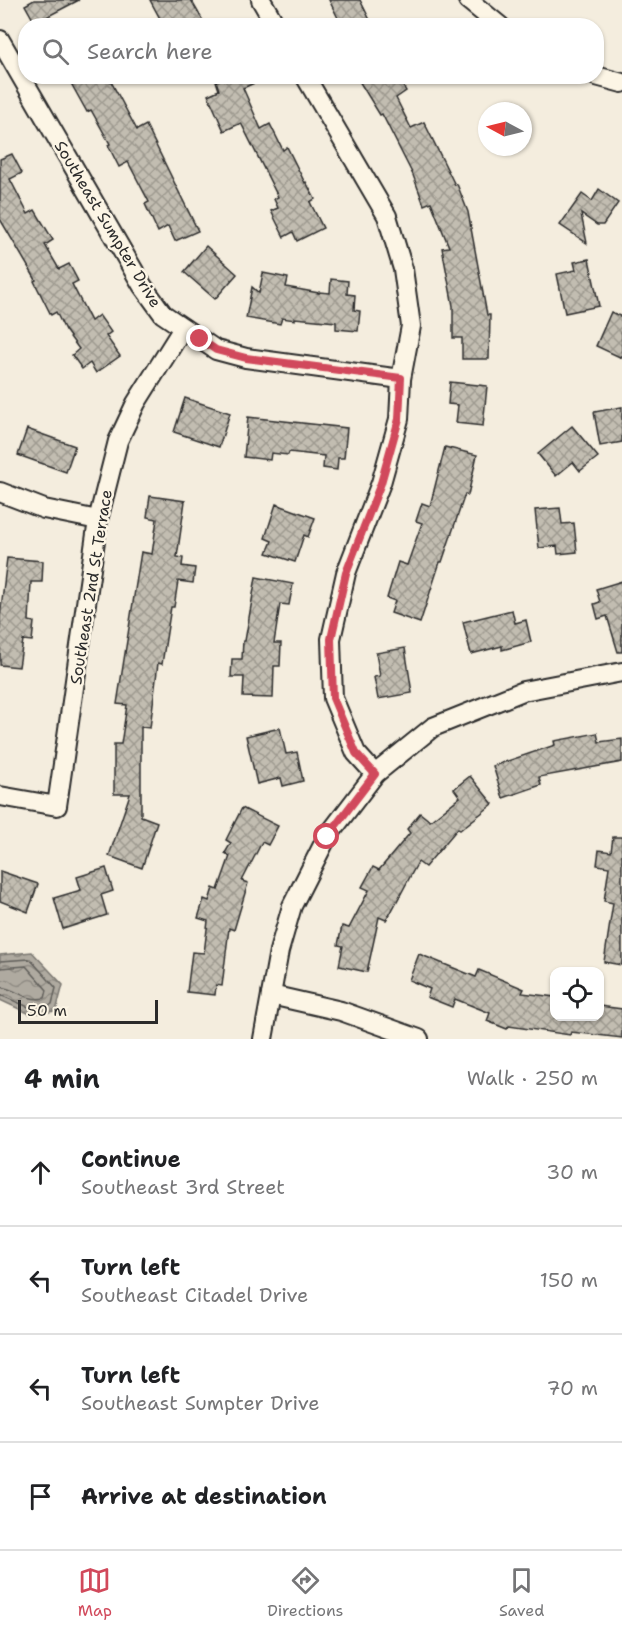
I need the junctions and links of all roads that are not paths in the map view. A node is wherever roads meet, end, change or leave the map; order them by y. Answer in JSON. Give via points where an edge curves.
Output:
{"nodes":[{"id":1,"x":261,"y":0,"type":"edge"},
{"id":2,"x":468,"y":0,"type":"edge"},
{"id":3,"x":271,"y":18,"type":"edge"},
{"id":4,"x":490,"y":18,"type":"edge"},
{"id":5,"x":0,"y":40,"type":"edge"},
{"id":6,"x":18,"y":71,"type":"edge"},
{"id":7,"x":604,"y":78,"type":"edge"},
{"id":8,"x":622,"y":83,"type":"edge"},
{"id":9,"x":26,"y":84,"type":"edge"},
{"id":10,"x":310,"y":84,"type":"edge"},
{"id":11,"x":183,"y":328,"type":"junction"},
{"id":12,"x":401,"y":378,"type":"junction"},
{"id":13,"x":0,"y":492,"type":"edge"},
{"id":14,"x":98,"y":519,"type":"junction"},
{"id":15,"x":622,"y":672,"type":"edge"},
{"id":16,"x":375,"y":774,"type":"junction"},
{"id":17,"x":0,"y":796,"type":"edge"},
{"id":18,"x":271,"y":995,"type":"junction"},
{"id":19,"x":263,"y":1039,"type":"edge"},
{"id":20,"x":419,"y":1039,"type":"edge"}],
"edges":[{"from":1,"to":3,"type":"street"},
{"from":2,"to":4,"type":"street"},
{"from":5,"to":6,"type":"street","name":"Southeast Sumpter Drive"},
{"from":7,"to":8,"type":"street"},
{"from":9,"to":11,"type":"street","name":"Southeast Sumpter Drive","via":[[142,285],[163,314]]},
{"from":10,"to":12,"type":"street","via":[[387,216],[403,269],[411,326]]},
{"from":11,"to":12,"type":"street","name":"Southeast Sumpter Drive","via":[[216,350],[246,358]]},
{"from":11,"to":14,"type":"street","name":"Southeast 2nd St Terrace","via":[[136,403],[118,441]]},
{"from":12,"to":16,"type":"street","via":[[399,419],[381,483],[346,573],[331,639],[333,698],[356,753]]},
{"from":13,"to":14,"type":"street","via":[[44,509]]},
{"from":14,"to":17,"type":"street","name":"Southeast 2nd St Terrace","via":[[57,806]]},
{"from":15,"to":16,"type":"street","via":[[523,691],[433,727]]},
{"from":16,"to":18,"type":"street","via":[[327,837],[292,906]]},
{"from":18,"to":19,"type":"street"},
{"from":18,"to":20,"type":"street","via":[[341,1011]]}]}
